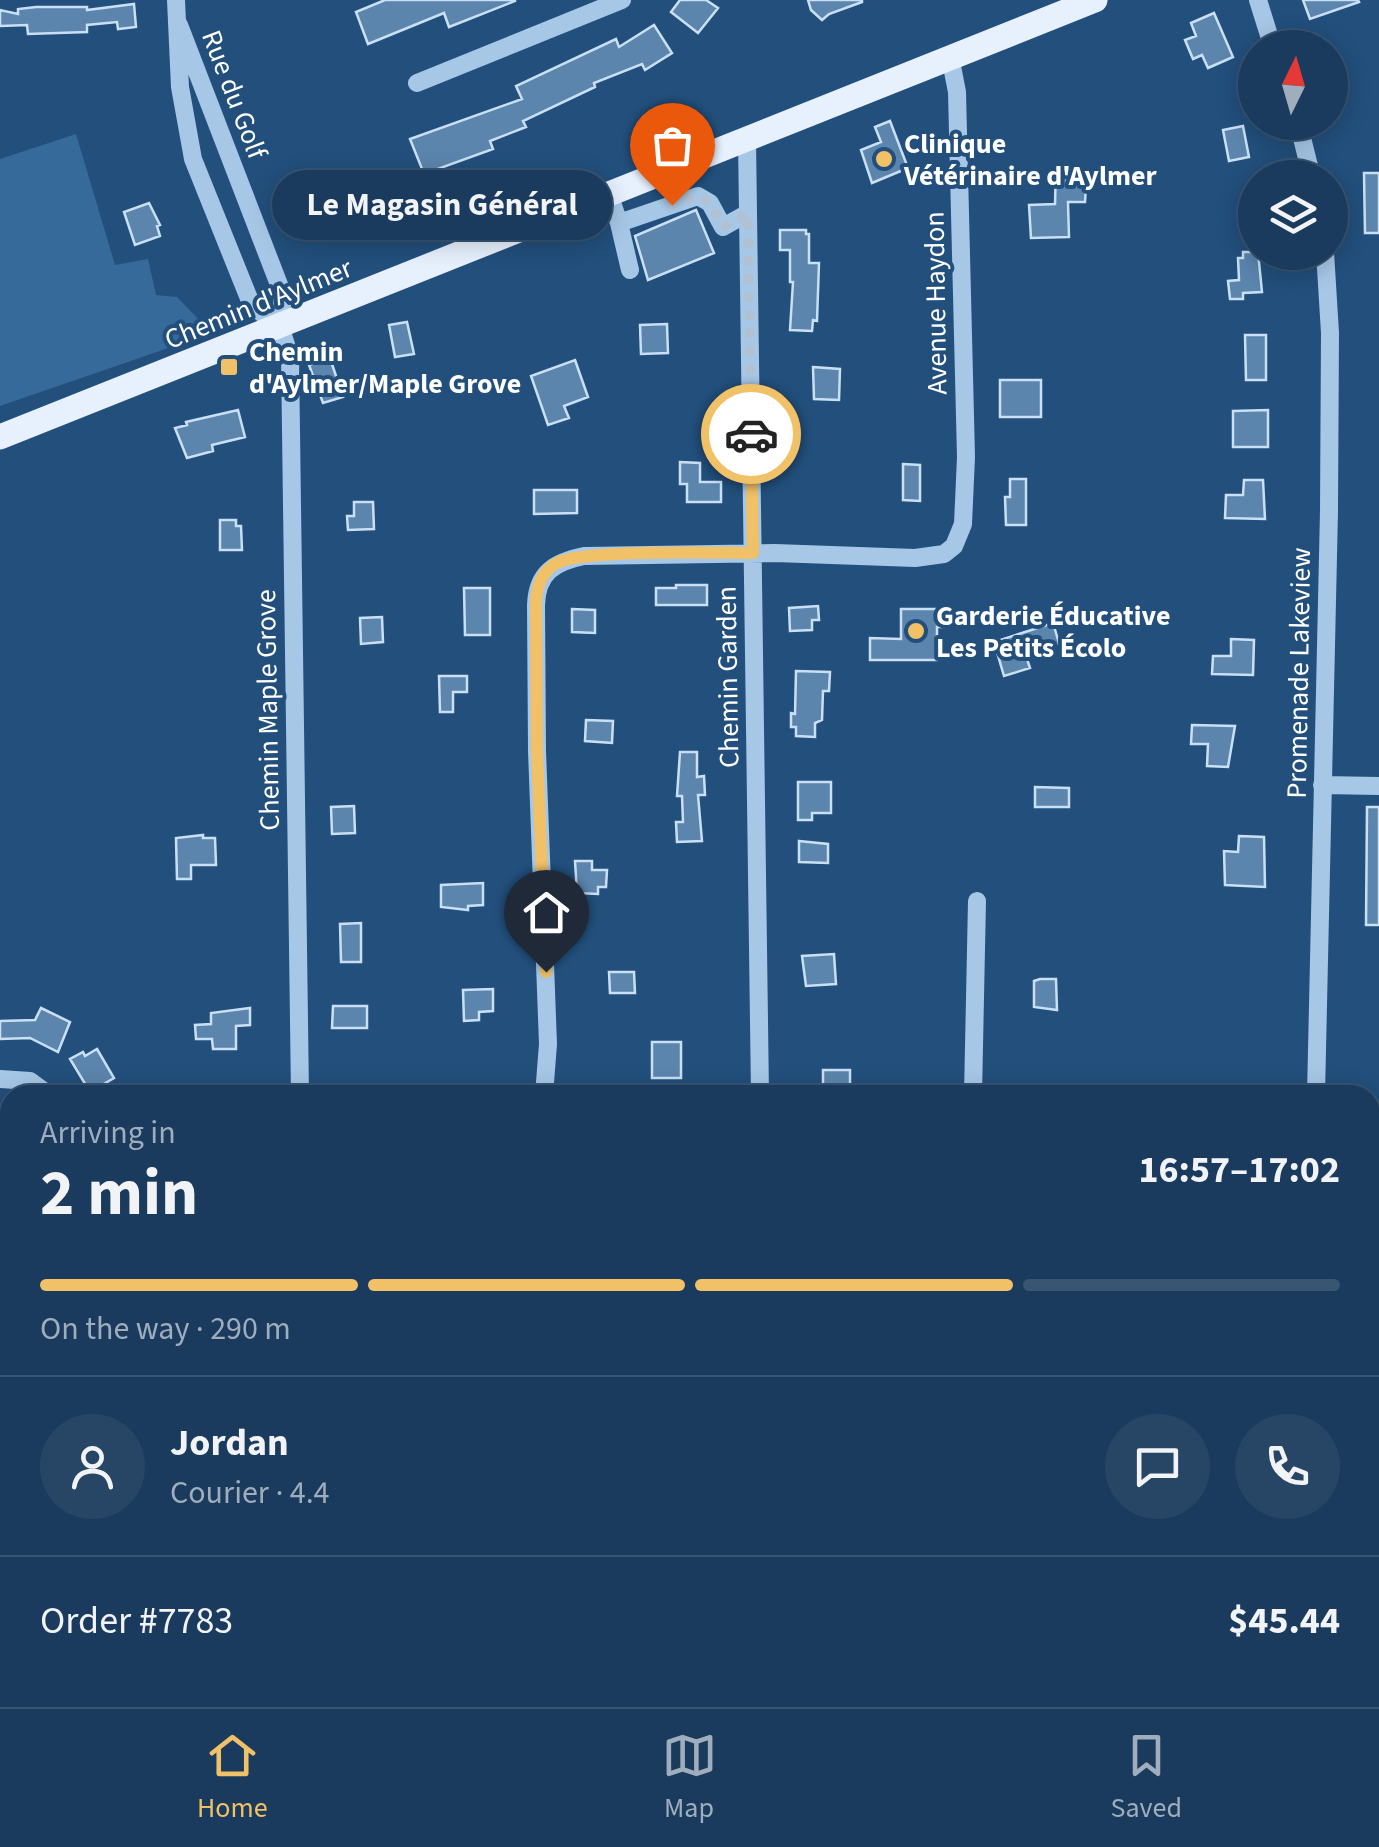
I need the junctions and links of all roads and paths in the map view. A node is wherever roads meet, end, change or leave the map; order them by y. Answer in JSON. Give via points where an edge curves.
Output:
{"nodes":[{"id":1,"x":176,"y":0,"type":"edge"},
{"id":2,"x":622,"y":0,"type":"edge"},
{"id":3,"x":1095,"y":0,"type":"edge"},
{"id":4,"x":1258,"y":0,"type":"edge"},
{"id":5,"x":179,"y":25,"type":"junction"},
{"id":6,"x":1268,"y":30,"type":"edge"},
{"id":7,"x":950,"y":56,"type":"junction"},
{"id":8,"x":417,"y":83,"type":"dead end"},
{"id":9,"x":747,"y":139,"type":"junction"},
{"id":10,"x":609,"y":194,"type":"junction"},
{"id":11,"x":748,"y":214,"type":"junction"},
{"id":12,"x":619,"y":223,"type":"junction"},
{"id":13,"x":630,"y":270,"type":"dead end"},
{"id":14,"x":1325,"y":270,"type":"edge"},
{"id":15,"x":280,"y":326,"type":"junction"},
{"id":16,"x":0,"y":437,"type":"edge"},
{"id":17,"x":753,"y":553,"type":"junction"},
{"id":18,"x":1322,"y":784,"type":"junction"},
{"id":19,"x":1379,"y":786,"type":"edge"},
{"id":20,"x":977,"y":901,"type":"dead end"},
{"id":21,"x":0,"y":1079,"type":"edge"},
{"id":22,"x":35,"y":1085,"type":"edge"},
{"id":23,"x":300,"y":1085,"type":"edge"},
{"id":24,"x":545,"y":1085,"type":"edge"},
{"id":25,"x":760,"y":1085,"type":"edge"},
{"id":26,"x":973,"y":1085,"type":"edge"},
{"id":27,"x":1316,"y":1085,"type":"edge"}],
"edges":[{"from":1,"to":5,"type":"street","name":"Rue du Golf"},
{"from":2,"to":8,"type":"street"},
{"from":3,"to":7,"type":"main road","name":"Chemin d'Aylmer"},
{"from":4,"to":6,"type":"street"},
{"from":5,"to":15,"type":"street","name":"Rue du Golf","via":[[283,295]]},
{"from":5,"to":15,"type":"street","name":"Rue du Golf","via":[[180,87],[194,159],[252,306]]},
{"from":7,"to":9,"type":"main road","name":"Chemin d'Aylmer"},
{"from":7,"to":17,"type":"street","name":"Avenue Haydon","via":[[957,92],[964,524],[954,546],[929,558]]},
{"from":9,"to":10,"type":"main road","name":"Chemin d'Aylmer"},
{"from":9,"to":11,"type":"street","name":"Chemin Garden"},
{"from":10,"to":12,"type":"street"},
{"from":10,"to":15,"type":"main road","name":"Chemin d'Aylmer"},
{"from":11,"to":12,"type":"street","via":[[723,227],[698,196]]},
{"from":11,"to":17,"type":"street","name":"Chemin Garden"},
{"from":12,"to":13,"type":"street"},
{"from":14,"to":18,"type":"street","name":"Promenade Lakeview","via":[[1330,353]]},
{"from":15,"to":16,"type":"main road","name":"Chemin d'Aylmer"},
{"from":15,"to":23,"type":"street","name":"Chemin Maple Grove","via":[[290,357]]},
{"from":17,"to":24,"type":"street","via":[[584,556],[554,565],[540,582]]},
{"from":17,"to":25,"type":"street","name":"Chemin Garden"},
{"from":18,"to":19,"type":"street"},
{"from":18,"to":27,"type":"street","name":"Promenade Lakeview"},
{"from":20,"to":26,"type":"street"},
{"from":21,"to":22,"type":"street"}]}
